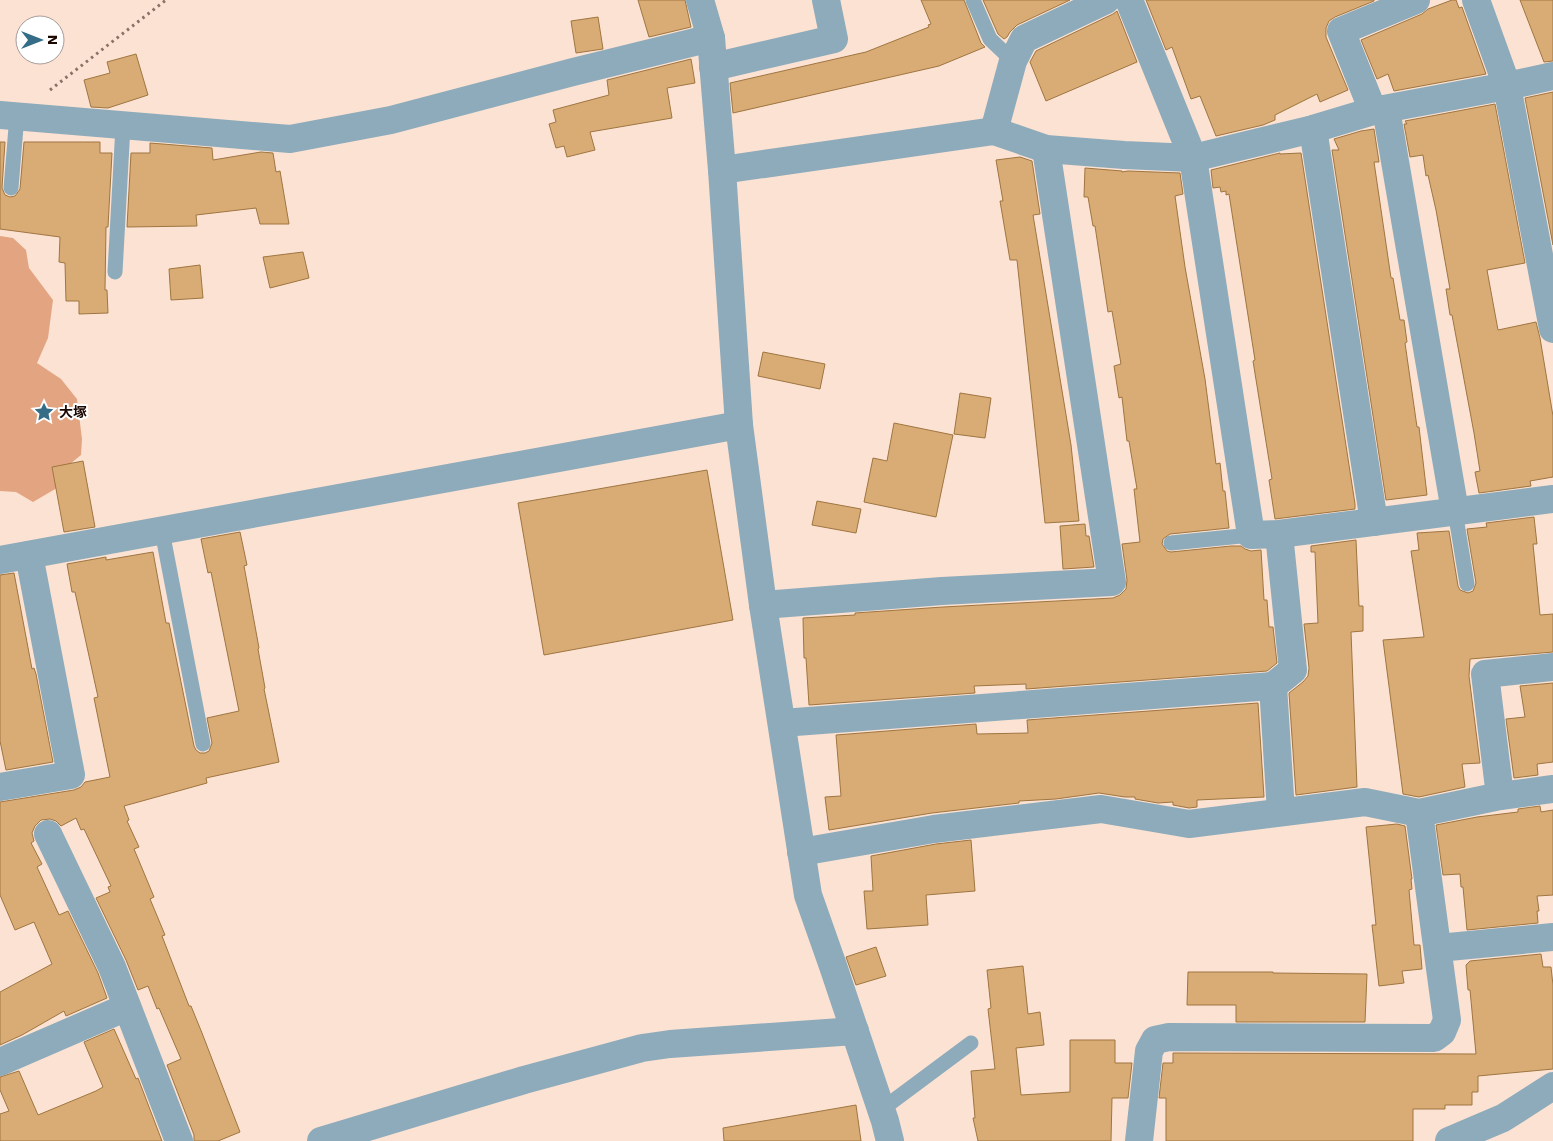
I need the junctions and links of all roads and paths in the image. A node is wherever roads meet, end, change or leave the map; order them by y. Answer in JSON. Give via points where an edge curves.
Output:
{"nodes":[{"id":1,"x":166,"y":0,"type":"edge"},
{"id":2,"x":700,"y":0,"type":"edge"},
{"id":3,"x":826,"y":0,"type":"edge"},
{"id":4,"x":973,"y":0,"type":"edge"},
{"id":5,"x":1106,"y":0,"type":"edge"},
{"id":6,"x":1129,"y":0,"type":"edge"},
{"id":7,"x":1416,"y":0,"type":"edge"},
{"id":8,"x":1476,"y":0,"type":"edge"},
{"id":9,"x":711,"y":38,"type":"junction"},
{"id":10,"x":1013,"y":61,"type":"junction"},
{"id":11,"x":714,"y":67,"type":"junction"},
{"id":12,"x":1553,"y":76,"type":"edge"},
{"id":13,"x":1507,"y":86,"type":"junction"},
{"id":14,"x":1380,"y":110,"type":"junction"},
{"id":15,"x":8,"y":115,"type":"edge"},
{"id":16,"x":123,"y":126,"type":"junction"},
{"id":17,"x":1313,"y":128,"type":"junction"},
{"id":18,"x":994,"y":131,"type":"junction"},
{"id":19,"x":1046,"y":149,"type":"junction"},
{"id":20,"x":1193,"y":158,"type":"junction"},
{"id":21,"x":722,"y":170,"type":"junction"},
{"id":22,"x":11,"y":188,"type":"dead end"},
{"id":23,"x":115,"y":272,"type":"dead end"},
{"id":24,"x":1553,"y":329,"type":"edge"},
{"id":25,"x":740,"y":425,"type":"junction"},
{"id":26,"x":1553,"y":499,"type":"edge"},
{"id":27,"x":1455,"y":511,"type":"junction"},
{"id":28,"x":1374,"y":522,"type":"junction"},
{"id":29,"x":162,"y":531,"type":"junction"},
{"id":30,"x":1279,"y":534,"type":"junction"},
{"id":31,"x":1251,"y":535,"type":"junction"},
{"id":32,"x":1171,"y":543,"type":"dead end"},
{"id":33,"x":29,"y":555,"type":"junction"},
{"id":34,"x":0,"y":560,"type":"edge"},
{"id":35,"x":1467,"y":584,"type":"dead end"},
{"id":36,"x":763,"y":605,"type":"junction"},
{"id":37,"x":1553,"y":667,"type":"edge"},
{"id":38,"x":1272,"y":686,"type":"junction"},
{"id":39,"x":782,"y":723,"type":"junction"},
{"id":40,"x":203,"y":744,"type":"dead end"},
{"id":41,"x":0,"y":787,"type":"edge"},
{"id":42,"x":1553,"y":789,"type":"edge"},
{"id":43,"x":1500,"y":796,"type":"junction"},
{"id":44,"x":1281,"y":812,"type":"junction"},
{"id":45,"x":1419,"y":813,"type":"junction"},
{"id":46,"x":48,"y":834,"type":"dead end"},
{"id":47,"x":800,"y":852,"type":"junction"},
{"id":48,"x":1553,"y":937,"type":"edge"},
{"id":49,"x":1438,"y":948,"type":"junction"},
{"id":50,"x":127,"y":1007,"type":"junction"},
{"id":51,"x":855,"y":1031,"type":"junction"},
{"id":52,"x":971,"y":1043,"type":"dead end"},
{"id":53,"x":0,"y":1062,"type":"edge"},
{"id":54,"x":1553,"y":1086,"type":"edge"},
{"id":55,"x":881,"y":1110,"type":"junction"},
{"id":56,"x":179,"y":1141,"type":"edge"},
{"id":57,"x":321,"y":1141,"type":"edge"},
{"id":58,"x":890,"y":1141,"type":"edge"},
{"id":59,"x":1139,"y":1141,"type":"edge"},
{"id":60,"x":1449,"y":1141,"type":"edge"}],
"edges":[{"from":1,"to":15,"type":"path"},
{"from":2,"to":9,"type":"street"},
{"from":3,"to":11,"type":"street","via":[[834,39]]},
{"from":4,"to":10,"type":"lane","via":[[990,39]]},
{"from":5,"to":10,"type":"street","via":[[1024,39]]},
{"from":6,"to":20,"type":"street"},
{"from":7,"to":14,"type":"street","via":[[1341,31]]},
{"from":8,"to":13,"type":"street"},
{"from":9,"to":11,"type":"street"},
{"from":9,"to":16,"type":"street","via":[[391,120],[290,139]]},
{"from":10,"to":18,"type":"street"},
{"from":11,"to":21,"type":"street"},
{"from":12,"to":13,"type":"street"},
{"from":13,"to":14,"type":"street"},
{"from":13,"to":24,"type":"street"},
{"from":14,"to":17,"type":"street"},
{"from":14,"to":27,"type":"street"},
{"from":15,"to":16,"type":"street"},
{"from":15,"to":22,"type":"lane"},
{"from":16,"to":23,"type":"lane"},
{"from":17,"to":20,"type":"street"},
{"from":17,"to":28,"type":"street"},
{"from":18,"to":19,"type":"street"},
{"from":18,"to":21,"type":"street"},
{"from":19,"to":20,"type":"street"},
{"from":19,"to":36,"type":"street","via":[[1112,582]]},
{"from":20,"to":31,"type":"street"},
{"from":21,"to":25,"type":"street"},
{"from":25,"to":29,"type":"street"},
{"from":25,"to":36,"type":"street"},
{"from":26,"to":27,"type":"street"},
{"from":27,"to":28,"type":"street"},
{"from":27,"to":35,"type":"lane"},
{"from":28,"to":30,"type":"street"},
{"from":29,"to":33,"type":"street"},
{"from":29,"to":40,"type":"lane"},
{"from":30,"to":31,"type":"street"},
{"from":30,"to":38,"type":"street","via":[[1293,670]]},
{"from":31,"to":32,"type":"lane"},
{"from":33,"to":34,"type":"street"},
{"from":33,"to":41,"type":"street","via":[[71,775]]},
{"from":36,"to":39,"type":"street"},
{"from":37,"to":43,"type":"street","via":[[1485,674]]},
{"from":38,"to":39,"type":"street"},
{"from":38,"to":44,"type":"street"},
{"from":39,"to":47,"type":"street"},
{"from":42,"to":43,"type":"street"},
{"from":43,"to":45,"type":"street"},
{"from":44,"to":45,"type":"street","via":[[1365,802]]},
{"from":44,"to":47,"type":"street","via":[[1189,824],[1102,809],[934,828]]},
{"from":45,"to":49,"type":"street"},
{"from":46,"to":50,"type":"street","via":[[112,966]]},
{"from":47,"to":51,"type":"street","via":[[808,895]]},
{"from":48,"to":49,"type":"street"},
{"from":49,"to":59,"type":"street","via":[[1447,1020],[1442,1032],[1434,1038],[1169,1037],[1155,1040],[1149,1051]]},
{"from":50,"to":53,"type":"street"},
{"from":50,"to":56,"type":"street"},
{"from":51,"to":55,"type":"street"},
{"from":51,"to":57,"type":"street","via":[[642,1048]]},
{"from":52,"to":55,"type":"lane"},
{"from":54,"to":60,"type":"street","via":[[1503,1118]]},
{"from":55,"to":58,"type":"street"}]}
